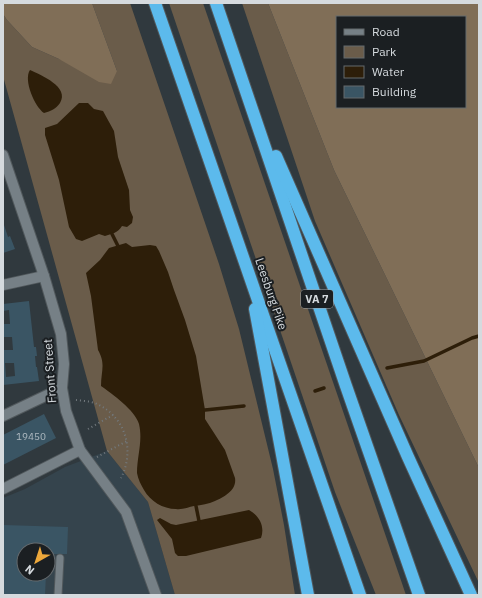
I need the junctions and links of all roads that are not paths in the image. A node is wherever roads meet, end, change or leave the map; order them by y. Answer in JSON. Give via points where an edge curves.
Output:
{"nodes":[{"id":1,"x":155,"y":3,"type":"edge"},
{"id":2,"x":216,"y":3,"type":"edge"},
{"id":3,"x":244,"y":82,"type":"junction"},
{"id":4,"x":3,"y":155,"type":"edge"},
{"id":5,"x":247,"y":268,"type":"junction"},
{"id":6,"x":44,"y":276,"type":"junction"},
{"id":7,"x":3,"y":285,"type":"edge"},
{"id":8,"x":62,"y":388,"type":"junction"},
{"id":9,"x":3,"y":416,"type":"edge"},
{"id":10,"x":80,"y":450,"type":"junction"},
{"id":11,"x":3,"y":489,"type":"edge"},
{"id":12,"x":60,"y":558,"type":"dead end"},
{"id":13,"x":58,"y":595,"type":"edge"},
{"id":14,"x":156,"y":595,"type":"edge"},
{"id":15,"x":308,"y":595,"type":"edge"},
{"id":16,"x":360,"y":595,"type":"edge"},
{"id":17,"x":419,"y":595,"type":"edge"},
{"id":18,"x":471,"y":595,"type":"edge"}],
"edges":[{"from":1,"to":5,"type":"highway","name":"Leesburg Pike"},
{"from":2,"to":3,"type":"highway","number":"VA 7"},
{"from":3,"to":17,"type":"highway","number":"VA 7"},
{"from":3,"to":18,"type":"highway"},
{"from":4,"to":6,"type":"street","name":"Front Street"},
{"from":5,"to":15,"type":"highway"},
{"from":5,"to":16,"type":"highway","name":"Leesburg Pike"},
{"from":6,"to":7,"type":"street"},
{"from":6,"to":8,"type":"street","name":"Front Street","via":[[61,334],[64,364]]},
{"from":8,"to":9,"type":"street"},
{"from":8,"to":10,"type":"street","name":"Front Street","via":[[66,411]]},
{"from":10,"to":11,"type":"street"},
{"from":10,"to":14,"type":"street","name":"Front Street","via":[[126,512]]},
{"from":12,"to":13,"type":"lane"}]}
